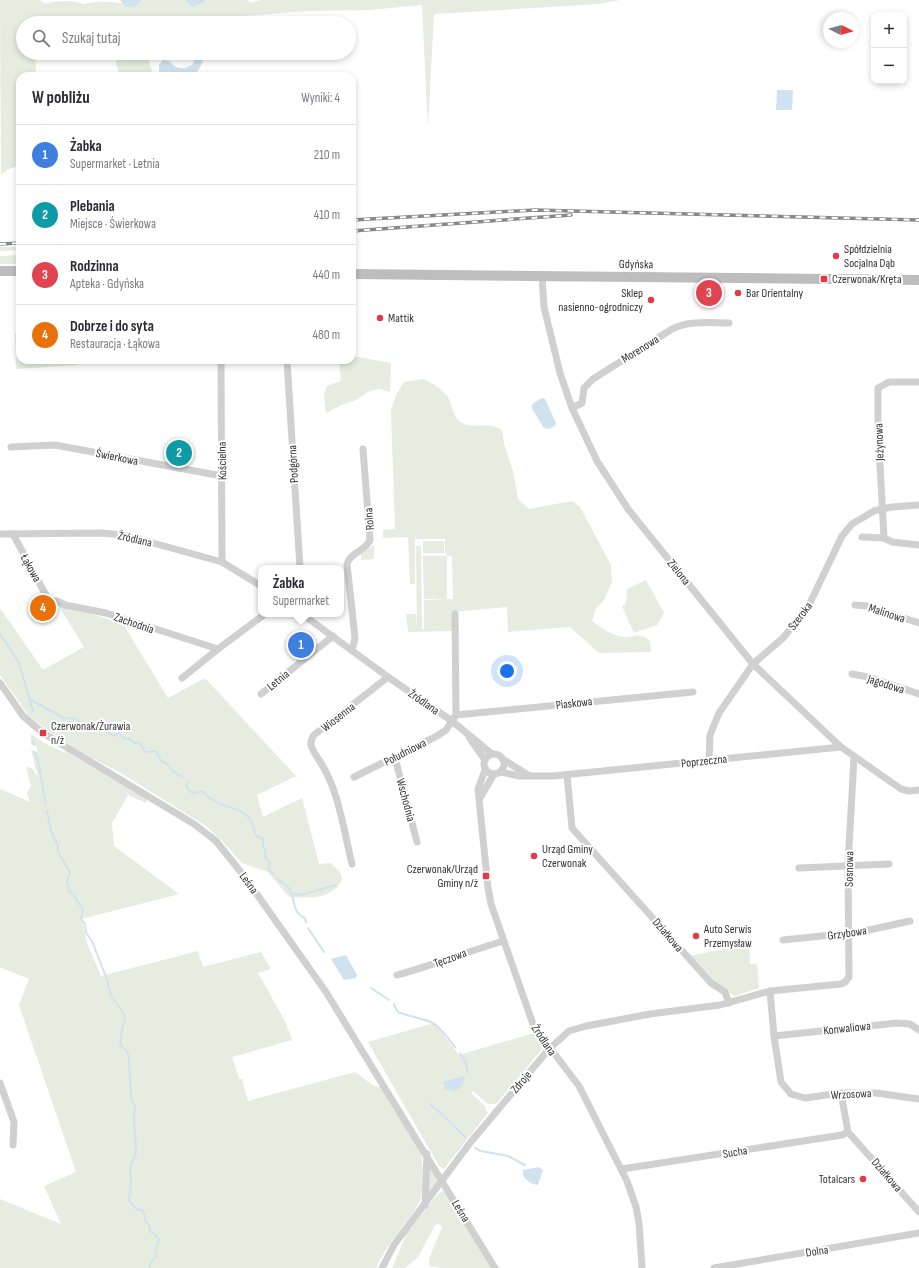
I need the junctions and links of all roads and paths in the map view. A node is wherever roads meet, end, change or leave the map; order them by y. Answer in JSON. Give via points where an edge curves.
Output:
{"nodes":[{"id":1,"x":0,"y":271,"type":"edge"},
{"id":2,"x":16,"y":271,"type":"edge"},
{"id":3,"x":356,"y":274,"type":"edge"},
{"id":4,"x":542,"y":276,"type":"junction"},
{"id":5,"x":919,"y":280,"type":"edge"},
{"id":6,"x":729,"y":323,"type":"dead end"},
{"id":7,"x":221,"y":364,"type":"edge"},
{"id":8,"x":287,"y":364,"type":"edge"},
{"id":9,"x":919,"y":382,"type":"edge"},
{"id":10,"x":572,"y":408,"type":"junction"},
{"id":11,"x":11,"y":447,"type":"dead end"},
{"id":12,"x":363,"y":449,"type":"dead end"},
{"id":13,"x":222,"y":476,"type":"junction"},
{"id":14,"x":919,"y":505,"type":"edge"},
{"id":15,"x":882,"y":508,"type":"junction"},
{"id":16,"x":0,"y":534,"type":"edge"},
{"id":17,"x":13,"y":534,"type":"junction"},
{"id":18,"x":862,"y":538,"type":"dead end"},
{"id":19,"x":884,"y":538,"type":"junction"},
{"id":20,"x":919,"y":545,"type":"edge"},
{"id":21,"x":222,"y":562,"type":"junction"},
{"id":22,"x":300,"y":565,"type":"edge"},
{"id":23,"x":258,"y":584,"type":"edge"},
{"id":24,"x":49,"y":601,"type":"joint"},
{"id":25,"x":856,"y":605,"type":"dead end"},
{"id":26,"x":456,"y":614,"type":"dead end"},
{"id":27,"x":261,"y":617,"type":"edge"},
{"id":28,"x":306,"y":617,"type":"edge"},
{"id":29,"x":919,"y":623,"type":"edge"},
{"id":30,"x":333,"y":636,"type":"junction"},
{"id":31,"x":218,"y":649,"type":"junction"},
{"id":32,"x":352,"y":650,"type":"junction"},
{"id":33,"x":753,"y":664,"type":"junction"},
{"id":34,"x":852,"y":674,"type":"dead end"},
{"id":35,"x":388,"y":677,"type":"junction"},
{"id":36,"x":182,"y":678,"type":"dead end"},
{"id":37,"x":0,"y":683,"type":"edge"},
{"id":38,"x":693,"y":692,"type":"dead end"},
{"id":39,"x":261,"y":694,"type":"dead end"},
{"id":40,"x":919,"y":694,"type":"edge"},
{"id":41,"x":454,"y":718,"type":"junction"},
{"id":42,"x":467,"y":734,"type":"junction"},
{"id":43,"x":841,"y":747,"type":"junction"},
{"id":44,"x":492,"y":754,"type":"junction"},
{"id":45,"x":394,"y":758,"type":"junction"},
{"id":46,"x":854,"y":758,"type":"junction"},
{"id":47,"x":485,"y":760,"type":"junction"},
{"id":48,"x":504,"y":760,"type":"junction"},
{"id":49,"x":709,"y":760,"type":"junction"},
{"id":50,"x":486,"y":770,"type":"junction"},
{"id":51,"x":497,"y":773,"type":"junction"},
{"id":52,"x":528,"y":775,"type":"junction"},
{"id":53,"x":567,"y":775,"type":"junction"},
{"id":54,"x":354,"y":777,"type":"dead end"},
{"id":55,"x":919,"y":791,"type":"edge"},
{"id":56,"x":480,"y":798,"type":"junction"},
{"id":57,"x":416,"y":842,"type":"dead end"},
{"id":58,"x":352,"y":864,"type":"dead end"},
{"id":59,"x":889,"y":864,"type":"dead end"},
{"id":60,"x":848,"y":865,"type":"junction"},
{"id":61,"x":799,"y":868,"type":"dead end"},
{"id":62,"x":910,"y":921,"type":"dead end"},
{"id":63,"x":849,"y":933,"type":"junction"},
{"id":64,"x":503,"y":940,"type":"junction"},
{"id":65,"x":783,"y":940,"type":"dead end"},
{"id":66,"x":397,"y":975,"type":"dead end"},
{"id":67,"x":770,"y":991,"type":"junction"},
{"id":68,"x":729,"y":1003,"type":"junction"},
{"id":69,"x":919,"y":1030,"type":"edge"},
{"id":70,"x":774,"y":1036,"type":"junction"},
{"id":71,"x":549,"y":1049,"type":"junction"},
{"id":72,"x":0,"y":1083,"type":"edge"},
{"id":73,"x":841,"y":1093,"type":"junction"},
{"id":74,"x":919,"y":1099,"type":"edge"},
{"id":75,"x":848,"y":1132,"type":"junction"},
{"id":76,"x":13,"y":1144,"type":"dead end"},
{"id":77,"x":427,"y":1154,"type":"junction"},
{"id":78,"x":622,"y":1169,"type":"junction"},
{"id":79,"x":443,"y":1181,"type":"junction"},
{"id":80,"x":425,"y":1205,"type":"junction"},
{"id":81,"x":919,"y":1212,"type":"edge"},
{"id":82,"x":919,"y":1232,"type":"edge"},
{"id":83,"x":382,"y":1268,"type":"edge"},
{"id":84,"x":495,"y":1268,"type":"edge"},
{"id":85,"x":642,"y":1268,"type":"edge"},
{"id":86,"x":714,"y":1268,"type":"edge"}],
"edges":[{"from":1,"to":2,"type":"main road"},
{"from":3,"to":4,"type":"main road","name":"Gdyńska"},
{"from":4,"to":5,"type":"main road","name":"Gdyńska"},
{"from":4,"to":10,"type":"street","name":"Zielona","via":[[542,294],[551,340]]},
{"from":6,"to":10,"type":"street","name":"Morenowa","via":[[690,323],[672,329],[593,379],[584,388],[582,403]]},
{"from":7,"to":13,"type":"street","name":"Kościelna"},
{"from":8,"to":22,"type":"street","name":"Podgórna"},
{"from":9,"to":15,"type":"street","name":"Jeżynowa","via":[[889,382],[878,388]]},
{"from":10,"to":33,"type":"street","name":"Zielona","via":[[597,461],[625,504]]},
{"from":11,"to":13,"type":"street","name":"Świerkowa","via":[[55,445]]},
{"from":12,"to":32,"type":"street","name":"Rolna","via":[[370,540],[368,545],[351,556],[347,564],[355,638]]},
{"from":13,"to":21,"type":"street","name":"Kościelna"},
{"from":14,"to":15,"type":"street","name":"Szeroka"},
{"from":15,"to":19,"type":"street","name":"Jeżynowa"},
{"from":15,"to":33,"type":"street","name":"Szeroka","via":[[852,524],[842,536],[808,607],[783,638]]},
{"from":16,"to":17,"type":"street","name":"Źródlana"},
{"from":17,"to":21,"type":"street","name":"Źródlana","via":[[113,533]]},
{"from":17,"to":24,"type":"street","name":"Łąkowa"},
{"from":18,"to":19,"type":"street"},
{"from":19,"to":20,"type":"street","via":[[892,542]]},
{"from":21,"to":23,"type":"street","name":"Źródlana"},
{"from":24,"to":31,"type":"street","name":"Zachodnia","via":[[106,613]]},
{"from":25,"to":29,"type":"street","name":"Malinowa","via":[[867,606]]},
{"from":26,"to":41,"type":"street"},
{"from":27,"to":31,"type":"street"},
{"from":28,"to":30,"type":"street","name":"Źródlana"},
{"from":30,"to":32,"type":"street","name":"Źródlana"},
{"from":30,"to":39,"type":"street","name":"Letnia"},
{"from":31,"to":36,"type":"street"},
{"from":32,"to":35,"type":"street","name":"Źródlana"},
{"from":33,"to":43,"type":"street","name":"Zielona"},
{"from":33,"to":49,"type":"street","name":"Szeroka","via":[[715,719],[710,735]]},
{"from":34,"to":40,"type":"street","name":"Jagodowa"},
{"from":35,"to":41,"type":"street","name":"Źródlana"},
{"from":35,"to":58,"type":"street","name":"Wiosenna","via":[[312,737],[312,749],[334,787]]},
{"from":37,"to":77,"type":"street","name":"Leśna","via":[[23,716],[43,733],[194,824],[216,841],[244,876],[326,992]]},
{"from":38,"to":41,"type":"street","name":"Piaskowa"},
{"from":41,"to":42,"type":"street","name":"Źródlana"},
{"from":41,"to":45,"type":"street","name":"Południowa","via":[[446,730]]},
{"from":42,"to":44,"type":"street","name":"Źródlana"},
{"from":42,"to":47,"type":"street","name":"Źródlana"},
{"from":43,"to":46,"type":"street","name":"Zielona"},
{"from":43,"to":49,"type":"street","name":"Poprzeczna"},
{"from":44,"to":47,"type":"street"},
{"from":44,"to":48,"type":"street","via":[[499,755]]},
{"from":45,"to":54,"type":"street","name":"Południowa"},
{"from":45,"to":57,"type":"street","name":"Wschodnia"},
{"from":46,"to":55,"type":"street","name":"Zielona","via":[[901,789]]},
{"from":46,"to":60,"type":"street","name":"Sosnowa"},
{"from":47,"to":50,"type":"street"},
{"from":48,"to":51,"type":"street","via":[[504,767]]},
{"from":48,"to":52,"type":"street"},
{"from":49,"to":53,"type":"street","name":"Poprzeczna"},
{"from":50,"to":51,"type":"street"},
{"from":50,"to":56,"type":"street","name":"Źródlana","via":[[478,789]]},
{"from":51,"to":52,"type":"street"},
{"from":51,"to":56,"type":"street"},
{"from":52,"to":53,"type":"street"},
{"from":53,"to":68,"type":"street","name":"Działkowa","via":[[572,828],[711,984],[725,992]]},
{"from":56,"to":64,"type":"street","name":"Źródlana","via":[[489,895]]},
{"from":59,"to":60,"type":"street"},
{"from":60,"to":61,"type":"street"},
{"from":60,"to":63,"type":"street","name":"Sosnowa"},
{"from":62,"to":63,"type":"street","name":"Grzybowa"},
{"from":63,"to":65,"type":"street","name":"Grzybowa"},
{"from":63,"to":67,"type":"street","name":"Sosnowa","via":[[848,980],[841,984]]},
{"from":64,"to":66,"type":"street","name":"Tęczowa"},
{"from":64,"to":71,"type":"street","name":"Źródlana","via":[[534,1027]]},
{"from":67,"to":68,"type":"street"},
{"from":67,"to":70,"type":"street"},
{"from":68,"to":71,"type":"street","name":"Zdroje","via":[[586,1026],[569,1031]]},
{"from":69,"to":70,"type":"street","name":"Konwaliowa","via":[[910,1024],[889,1023]]},
{"from":70,"to":73,"type":"street","name":"Wrzosowa","via":[[781,1082],[785,1089],[791,1094],[805,1098]]},
{"from":71,"to":78,"type":"street","name":"Źródlana","via":[[579,1086]]},
{"from":71,"to":79,"type":"street","name":"Zdroje","via":[[470,1143]]},
{"from":72,"to":76,"type":"street","via":[[14,1122]]},
{"from":73,"to":74,"type":"street","name":"Wrzosowa","via":[[885,1093]]},
{"from":73,"to":75,"type":"street"},
{"from":75,"to":78,"type":"street","name":"Sucha"},
{"from":75,"to":81,"type":"street","name":"Działkowa"},
{"from":77,"to":79,"type":"street","name":"Leśna"},
{"from":77,"to":80,"type":"street"},
{"from":78,"to":85,"type":"street","name":"Źródlana","via":[[636,1207]]},
{"from":79,"to":80,"type":"street","name":"Zdroje"},
{"from":79,"to":84,"type":"street","name":"Leśna"},
{"from":80,"to":83,"type":"street","name":"Zdroje","via":[[394,1245]]},
{"from":82,"to":86,"type":"street","name":"Dolna"}]}
